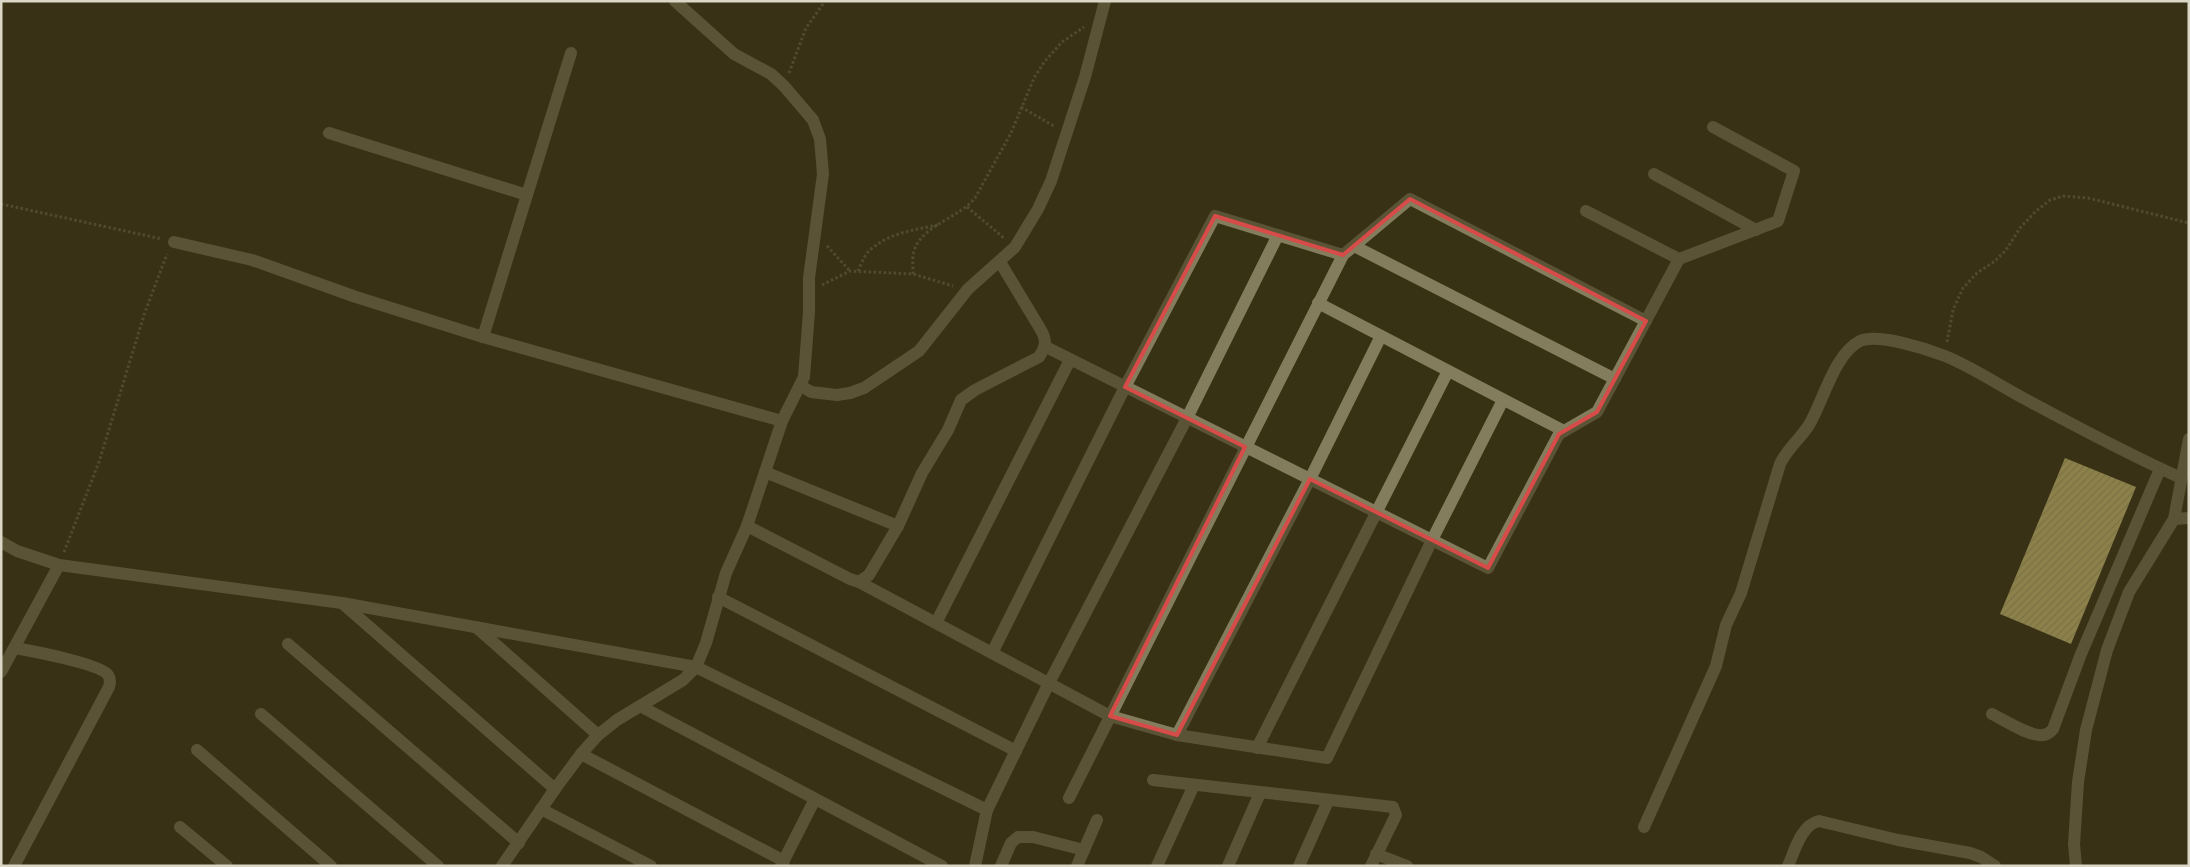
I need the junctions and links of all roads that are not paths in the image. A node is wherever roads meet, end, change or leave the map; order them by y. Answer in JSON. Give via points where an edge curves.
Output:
{"nodes":[{"id":1,"x":675,"y":1,"type":"edge"},
{"id":2,"x":1105,"y":1,"type":"edge"},
{"id":3,"x":571,"y":53,"type":"dead end"},
{"id":4,"x":1713,"y":127,"type":"dead end"},
{"id":5,"x":329,"y":133,"type":"dead end"},
{"id":6,"x":1654,"y":174,"type":"dead end"},
{"id":7,"x":527,"y":195,"type":"junction"},
{"id":8,"x":1586,"y":211,"type":"dead end"},
{"id":9,"x":1756,"y":230,"type":"junction"},
{"id":10,"x":1278,"y":235,"type":"junction"},
{"id":11,"x":174,"y":242,"type":"road end"},
{"id":12,"x":1354,"y":246,"type":"junction"},
{"id":13,"x":1343,"y":254,"type":"junction"},
{"id":14,"x":1679,"y":259,"type":"junction"},
{"id":15,"x":1000,"y":262,"type":"junction"},
{"id":16,"x":1318,"y":304,"type":"junction"},
{"id":17,"x":1646,"y":320,"type":"junction"},
{"id":18,"x":1381,"y":336,"type":"junction"},
{"id":19,"x":483,"y":338,"type":"junction"},
{"id":20,"x":1046,"y":347,"type":"junction"},
{"id":21,"x":1070,"y":360,"type":"junction"},
{"id":22,"x":1448,"y":371,"type":"junction"},
{"id":23,"x":1615,"y":379,"type":"junction"},
{"id":24,"x":800,"y":385,"type":"junction"},
{"id":25,"x":1125,"y":387,"type":"junction"},
{"id":26,"x":1504,"y":400,"type":"junction"},
{"id":27,"x":1187,"y":418,"type":"junction"},
{"id":28,"x":782,"y":421,"type":"junction"},
{"id":29,"x":1564,"y":431,"type":"junction"},
{"id":30,"x":2189,"y":438,"type":"edge"},
{"id":31,"x":1245,"y":447,"type":"junction"},
{"id":32,"x":2160,"y":469,"type":"junction"},
{"id":33,"x":765,"y":472,"type":"junction"},
{"id":34,"x":2181,"y":478,"type":"junction"},
{"id":35,"x":1310,"y":479,"type":"junction"},
{"id":36,"x":1375,"y":512,"type":"junction"},
{"id":37,"x":2189,"y":518,"type":"edge"},
{"id":38,"x":2174,"y":519,"type":"junction"},
{"id":39,"x":747,"y":526,"type":"junction"},
{"id":40,"x":898,"y":526,"type":"junction"},
{"id":41,"x":1432,"y":540,"type":"junction"},
{"id":42,"x":1,"y":542,"type":"edge"},
{"id":43,"x":59,"y":565,"type":"junction"},
{"id":44,"x":860,"y":582,"type":"junction"},
{"id":45,"x":718,"y":598,"type":"junction"},
{"id":46,"x":342,"y":603,"type":"junction"},
{"id":47,"x":936,"y":623,"type":"junction"},
{"id":48,"x":476,"y":627,"type":"junction"},
{"id":49,"x":288,"y":644,"type":"dead end"},
{"id":50,"x":15,"y":648,"type":"junction"},
{"id":51,"x":992,"y":653,"type":"junction"},
{"id":52,"x":696,"y":666,"type":"junction"},
{"id":53,"x":1,"y":672,"type":"edge"},
{"id":54,"x":1049,"y":683,"type":"junction"},
{"id":55,"x":640,"y":706,"type":"junction"},
{"id":56,"x":261,"y":714,"type":"dead end"},
{"id":57,"x":1992,"y":714,"type":"dead end"},
{"id":58,"x":1110,"y":716,"type":"junction"},
{"id":59,"x":598,"y":735,"type":"junction"},
{"id":60,"x":1177,"y":735,"type":"junction"},
{"id":61,"x":1257,"y":748,"type":"junction"},
{"id":62,"x":197,"y":750,"type":"dead end"},
{"id":63,"x":1016,"y":751,"type":"junction"},
{"id":64,"x":581,"y":754,"type":"junction"},
{"id":65,"x":1153,"y":780,"type":"dead end"},
{"id":66,"x":1194,"y":785,"type":"junction"},
{"id":67,"x":555,"y":789,"type":"junction"},
{"id":68,"x":1260,"y":793,"type":"junction"},
{"id":69,"x":1069,"y":798,"type":"dead end"},
{"id":70,"x":815,"y":799,"type":"junction"},
{"id":71,"x":1328,"y":801,"type":"junction"},
{"id":72,"x":541,"y":809,"type":"junction"},
{"id":73,"x":987,"y":810,"type":"junction"},
{"id":74,"x":1097,"y":820,"type":"dead end"},
{"id":75,"x":180,"y":827,"type":"dead end"},
{"id":76,"x":1644,"y":827,"type":"dead end"},
{"id":77,"x":518,"y":842,"type":"junction"},
{"id":78,"x":1084,"y":850,"type":"junction"},
{"id":79,"x":1376,"y":854,"type":"junction"},
{"id":80,"x":782,"y":863,"type":"edge"},
{"id":81,"x":329,"y":865,"type":"edge"},
{"id":82,"x":14,"y":866,"type":"edge"},
{"id":83,"x":226,"y":866,"type":"edge"},
{"id":84,"x":438,"y":866,"type":"edge"},
{"id":85,"x":503,"y":866,"type":"edge"},
{"id":86,"x":651,"y":866,"type":"edge"},
{"id":87,"x":942,"y":866,"type":"edge"},
{"id":88,"x":975,"y":866,"type":"edge"},
{"id":89,"x":1001,"y":866,"type":"edge"},
{"id":90,"x":1077,"y":866,"type":"edge"},
{"id":91,"x":1157,"y":866,"type":"edge"},
{"id":92,"x":1228,"y":866,"type":"edge"},
{"id":93,"x":1299,"y":866,"type":"edge"},
{"id":94,"x":1371,"y":866,"type":"edge"},
{"id":95,"x":1407,"y":866,"type":"edge"},
{"id":96,"x":1788,"y":866,"type":"edge"},
{"id":97,"x":1995,"y":866,"type":"edge"},
{"id":98,"x":2076,"y":866,"type":"edge"}],
"edges":[{"from":1,"to":24,"type":"street","via":[[734,54],[771,74],[784,86],[813,120],[820,139],[823,174],[809,278],[806,364]]},
{"from":2,"to":15,"type":"street","via":[[1052,181],[1015,247]]},
{"from":3,"to":7,"type":"street"},
{"from":4,"to":9,"type":"street","via":[[1794,172],[1778,222]]},
{"from":5,"to":7,"type":"street"},
{"from":6,"to":9,"type":"street"},
{"from":7,"to":19,"type":"street"},
{"from":8,"to":14,"type":"street"},
{"from":9,"to":14,"type":"street"},
{"from":10,"to":13,"type":"street"},
{"from":10,"to":25,"type":"street","via":[[1215,216]]},
{"from":10,"to":27,"type":"street"},
{"from":11,"to":19,"type":"street","via":[[252,260]]},
{"from":12,"to":13,"type":"street"},
{"from":12,"to":17,"type":"street","via":[[1410,199]]},
{"from":12,"to":23,"type":"street"},
{"from":13,"to":16,"type":"street"},
{"from":14,"to":17,"type":"street"},
{"from":15,"to":20,"type":"street","via":[[1041,330]]},
{"from":15,"to":24,"type":"street","via":[[968,289],[919,351],[864,388],[837,395],[811,392]]},
{"from":16,"to":18,"type":"street"},
{"from":16,"to":31,"type":"street"},
{"from":17,"to":23,"type":"street"},
{"from":18,"to":22,"type":"street"},
{"from":18,"to":35,"type":"street"},
{"from":19,"to":28,"type":"street"},
{"from":20,"to":21,"type":"street"},
{"from":20,"to":40,"type":"street","via":[[1039,356],[961,400]]},
{"from":21,"to":25,"type":"street"},
{"from":21,"to":47,"type":"street"},
{"from":22,"to":26,"type":"street"},
{"from":22,"to":36,"type":"street"},
{"from":23,"to":29,"type":"street","via":[[1597,412]]},
{"from":24,"to":28,"type":"street"},
{"from":25,"to":27,"type":"street"},
{"from":25,"to":51,"type":"street"},
{"from":26,"to":29,"type":"street"},
{"from":26,"to":41,"type":"street"},
{"from":27,"to":31,"type":"street"},
{"from":27,"to":54,"type":"street"},
{"from":28,"to":33,"type":"street"},
{"from":29,"to":41,"type":"street","via":[[1559,434],[1488,568]]},
{"from":30,"to":34,"type":"street"},
{"from":31,"to":35,"type":"street"},
{"from":31,"to":58,"type":"street"},
{"from":32,"to":34,"type":"street"},
{"from":32,"to":57,"type":"street","via":[[2053,729],[2042,736]]},
{"from":32,"to":76,"type":"street","via":[[1945,356],[1895,342],[1860,341],[1839,363],[1804,434],[1786,452],[1780,464],[1741,593],[1726,625],[1716,666]]},
{"from":33,"to":39,"type":"street"},
{"from":33,"to":40,"type":"street"},
{"from":34,"to":38,"type":"street"},
{"from":35,"to":36,"type":"street"},
{"from":35,"to":60,"type":"street"},
{"from":36,"to":41,"type":"street"},
{"from":36,"to":61,"type":"street"},
{"from":37,"to":38,"type":"street"},
{"from":38,"to":98,"type":"street","via":[[2129,592],[2107,650],[2086,730],[2078,782],[2074,844]]},
{"from":39,"to":44,"type":"street"},
{"from":39,"to":45,"type":"street"},
{"from":40,"to":44,"type":"street","via":[[869,575]]},
{"from":41,"to":61,"type":"street","via":[[1327,758]]},
{"from":42,"to":43,"type":"street"},
{"from":43,"to":46,"type":"street"},
{"from":43,"to":50,"type":"street"},
{"from":44,"to":47,"type":"street"},
{"from":45,"to":52,"type":"street"},
{"from":45,"to":63,"type":"street"},
{"from":46,"to":48,"type":"street"},
{"from":46,"to":67,"type":"street"},
{"from":47,"to":51,"type":"street"},
{"from":48,"to":52,"type":"street"},
{"from":48,"to":59,"type":"street"},
{"from":49,"to":77,"type":"street"},
{"from":50,"to":53,"type":"street"},
{"from":50,"to":82,"type":"street","via":[[88,664],[103,670],[110,681]]},
{"from":51,"to":54,"type":"street"},
{"from":52,"to":55,"type":"street","via":[[683,680]]},
{"from":52,"to":73,"type":"street"},
{"from":54,"to":58,"type":"street"},
{"from":54,"to":63,"type":"street"},
{"from":55,"to":59,"type":"street"},
{"from":55,"to":70,"type":"street"},
{"from":56,"to":84,"type":"street"},
{"from":58,"to":60,"type":"street"},
{"from":58,"to":69,"type":"street"},
{"from":59,"to":64,"type":"street"},
{"from":60,"to":61,"type":"street"},
{"from":62,"to":81,"type":"street"},
{"from":63,"to":73,"type":"street"},
{"from":64,"to":67,"type":"street"},
{"from":64,"to":80,"type":"street"},
{"from":65,"to":66,"type":"street"},
{"from":66,"to":68,"type":"street"},
{"from":66,"to":91,"type":"street"},
{"from":67,"to":72,"type":"street"},
{"from":68,"to":71,"type":"street"},
{"from":68,"to":92,"type":"street"},
{"from":70,"to":80,"type":"street"},
{"from":70,"to":87,"type":"street"},
{"from":71,"to":79,"type":"street","via":[[1389,805],[1396,809]]},
{"from":71,"to":93,"type":"street"},
{"from":72,"to":77,"type":"street"},
{"from":72,"to":86,"type":"street"},
{"from":73,"to":88,"type":"street"},
{"from":74,"to":78,"type":"street"},
{"from":75,"to":83,"type":"street"},
{"from":77,"to":85,"type":"street"},
{"from":78,"to":89,"type":"street","via":[[1033,837],[1018,837]]},
{"from":78,"to":90,"type":"street"},
{"from":79,"to":94,"type":"street"},
{"from":79,"to":95,"type":"street"},
{"from":96,"to":97,"type":"street","via":[[1804,832],[1813,823],[1824,821],[1898,840],[1970,853]]}]}
